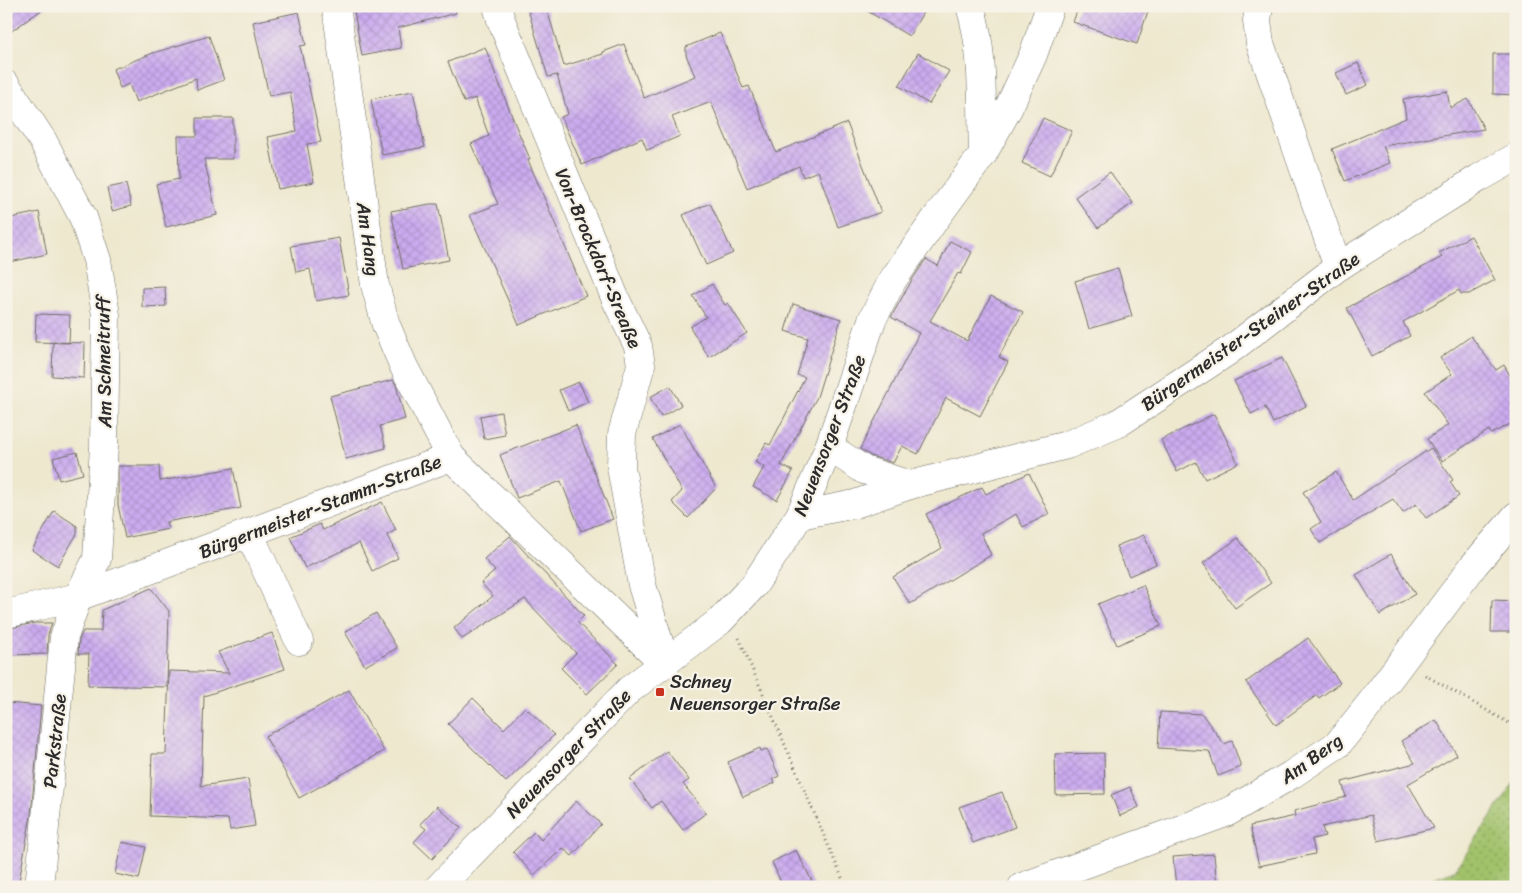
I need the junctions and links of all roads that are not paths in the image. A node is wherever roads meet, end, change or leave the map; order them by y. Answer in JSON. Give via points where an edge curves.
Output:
{"nodes":[{"id":1,"x":336,"y":6,"type":"edge"},
{"id":2,"x":498,"y":6,"type":"edge"},
{"id":3,"x":970,"y":6,"type":"edge"},
{"id":4,"x":1050,"y":6,"type":"edge"},
{"id":5,"x":1259,"y":6,"type":"edge"},
{"id":6,"x":6,"y":85,"type":"edge"},
{"id":7,"x":983,"y":154,"type":"junction"},
{"id":8,"x":1516,"y":157,"type":"edge"},
{"id":9,"x":1338,"y":267,"type":"junction"},
{"id":10,"x":829,"y":447,"type":"junction"},
{"id":11,"x":451,"y":456,"type":"junction"},
{"id":12,"x":910,"y":485,"type":"junction"},
{"id":13,"x":800,"y":515,"type":"junction"},
{"id":14,"x":1516,"y":516,"type":"edge"},
{"id":15,"x":249,"y":533,"type":"junction"},
{"id":16,"x":78,"y":597,"type":"junction"},
{"id":17,"x":6,"y":614,"type":"edge"},
{"id":18,"x":299,"y":641,"type":"dead end"},
{"id":19,"x":665,"y":664,"type":"junction"},
{"id":20,"x":39,"y":887,"type":"edge"},
{"id":21,"x":439,"y":887,"type":"edge"},
{"id":22,"x":1022,"y":887,"type":"edge"}],
"edges":[{"from":1,"to":11,"type":"street","name":"Am Hang","via":[[375,285],[386,325],[404,366]]},
{"from":2,"to":19,"type":"street","name":"Von-Brockdorf-Sreaße","via":[[612,291],[638,346],[641,365],[622,434],[621,467],[642,585]]},
{"from":3,"to":7,"type":"street","via":[[981,66]]},
{"from":4,"to":7,"type":"street","name":"Neuensorger Straße","via":[[1033,55]]},
{"from":5,"to":9,"type":"street","via":[[1260,43]]},
{"from":6,"to":16,"type":"street","name":"Am Schneitruff","via":[[43,141],[83,217],[97,260],[106,315],[104,446],[97,559]]},
{"from":7,"to":10,"type":"street","name":"Neuensorger Straße","via":[[892,281],[872,320]]},
{"from":8,"to":9,"type":"street","name":"Bürgermeister-Steiner-Straße"},
{"from":9,"to":12,"type":"street","name":"Bürgermeister-Steiner-Straße","via":[[1230,350],[1117,424],[1068,445]]},
{"from":10,"to":12,"type":"street","via":[[864,470]]},
{"from":10,"to":13,"type":"street","name":"Neuensorger Straße"},
{"from":11,"to":15,"type":"street","name":"Bürgermeister-Stamm-Straße"},
{"from":11,"to":19,"type":"street","name":"Bürgermeister-Stamm-Straße"},
{"from":12,"to":13,"type":"street","name":"Bürgermeister-Steiner-Straße","via":[[855,504]]},
{"from":13,"to":19,"type":"street","name":"Neuensorger Straße","via":[[754,585],[720,621]]},
{"from":14,"to":22,"type":"street","name":"Am Berg","via":[[1474,565],[1338,744],[1228,812]]},
{"from":15,"to":16,"type":"street","name":"Bürgermeister-Stamm-Straße"},
{"from":15,"to":18,"type":"street"},
{"from":16,"to":17,"type":"street","name":"Bürgermeister-Stamm-Straße"},
{"from":16,"to":20,"type":"street","name":"Parkstraße","via":[[64,636]]},
{"from":19,"to":21,"type":"street","name":"Neuensorger Straße","via":[[629,690]]}]}
